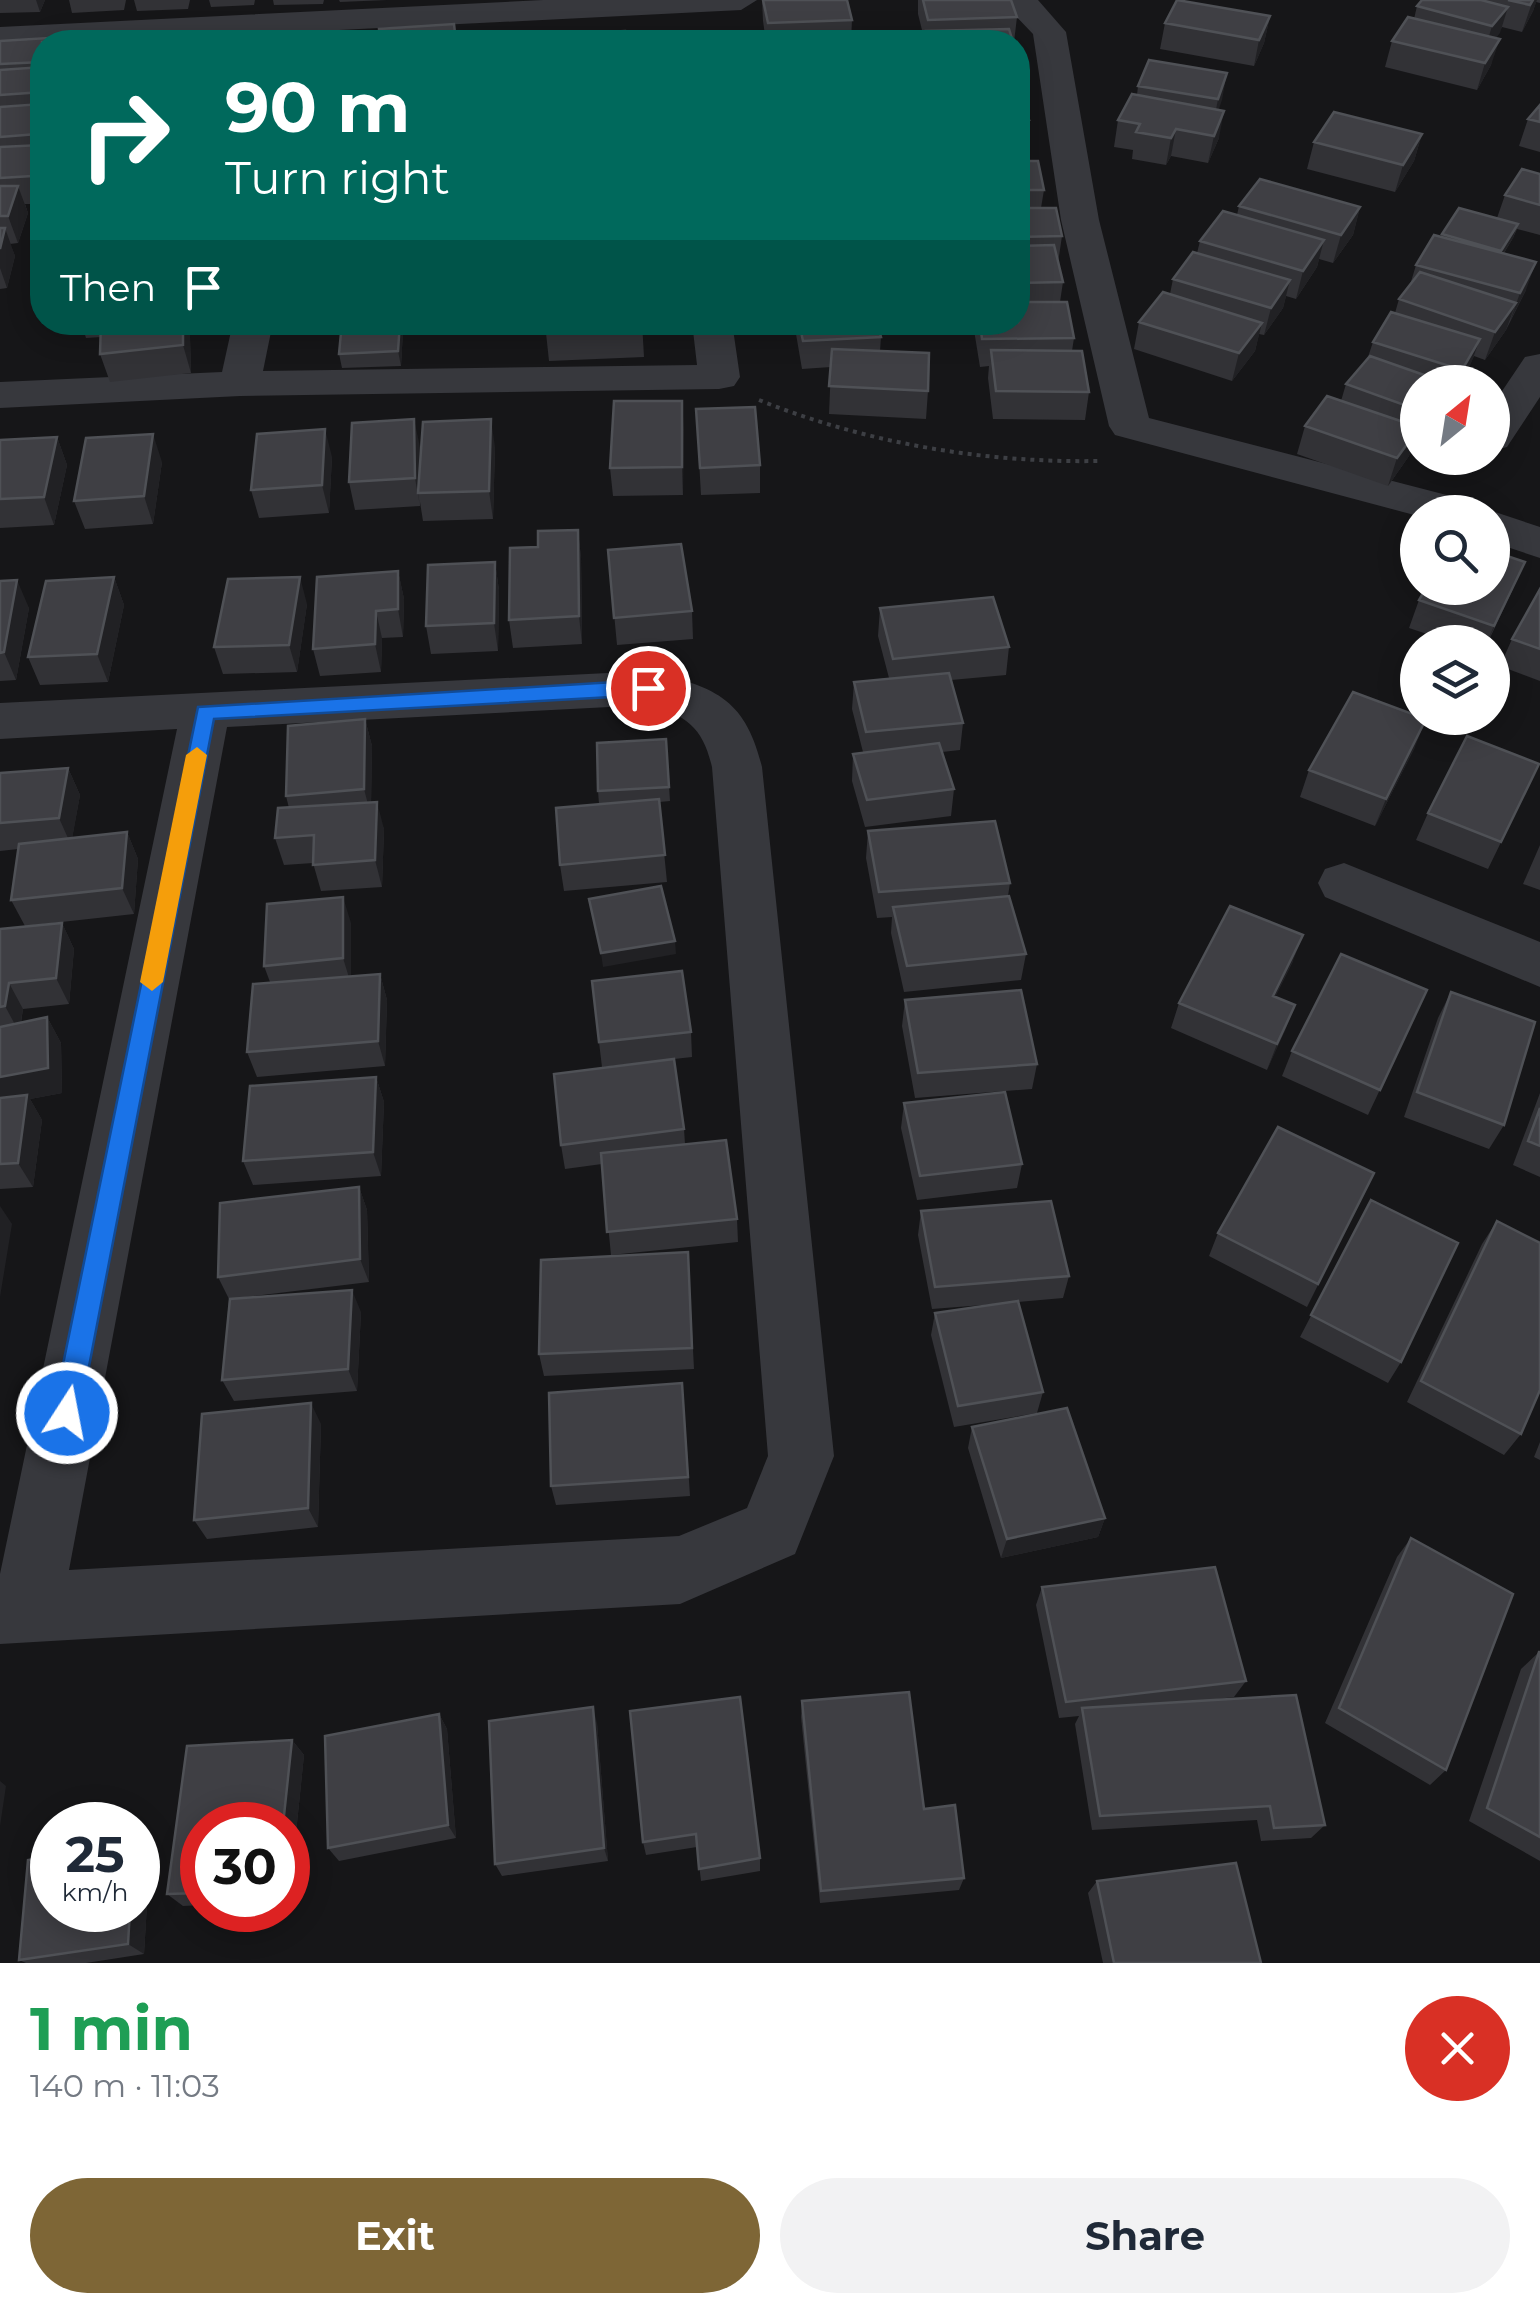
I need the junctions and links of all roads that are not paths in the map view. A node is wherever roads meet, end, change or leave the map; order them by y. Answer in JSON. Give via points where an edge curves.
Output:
{"nodes":[{"id":1,"x":741,"y":0,"type":"edge"},
{"id":2,"x":1002,"y":0,"type":"edge"},
{"id":3,"x":674,"y":6,"type":"junction"},
{"id":4,"x":343,"y":30,"type":"edge"},
{"id":5,"x":677,"y":30,"type":"edge"},
{"id":6,"x":0,"y":37,"type":"edge"},
{"id":7,"x":30,"y":37,"type":"edge"},
{"id":8,"x":250,"y":335,"type":"edge"},
{"id":9,"x":714,"y":335,"type":"edge"},
{"id":10,"x":1540,"y":366,"type":"edge"},
{"id":11,"x":240,"y":384,"type":"junction"},
{"id":12,"x":0,"y":394,"type":"edge"},
{"id":13,"x":1510,"y":411,"type":"edge"},
{"id":14,"x":1400,"y":498,"type":"edge"},
{"id":15,"x":1510,"y":532,"type":"edge"},
{"id":16,"x":1540,"y":543,"type":"edge"},
{"id":17,"x":205,"y":712,"type":"junction"},
{"id":18,"x":0,"y":721,"type":"edge"},
{"id":19,"x":1344,"y":883,"type":"dead end"},
{"id":20,"x":1540,"y":965,"type":"edge"},
{"id":21,"x":14,"y":1608,"type":"edge"}],
"edges":[{"from":1,"to":3,"type":"street"},
{"from":2,"to":14,"type":"street","via":[[1025,6],[1049,32],[1080,220],[1130,426]]},
{"from":3,"to":4,"type":"street"},
{"from":3,"to":5,"type":"street"},
{"from":6,"to":7,"type":"street"},
{"from":8,"to":11,"type":"street"},
{"from":9,"to":11,"type":"street","via":[[719,377]]},
{"from":10,"to":13,"type":"street"},
{"from":11,"to":12,"type":"street"},
{"from":15,"to":16,"type":"street"},
{"from":17,"to":18,"type":"street"},
{"from":17,"to":21,"type":"street"},
{"from":17,"to":21,"type":"street","via":[[648,688],[701,700],[731,732],[801,1456],[771,1531],[680,1570]]},
{"from":19,"to":20,"type":"street"}]}
